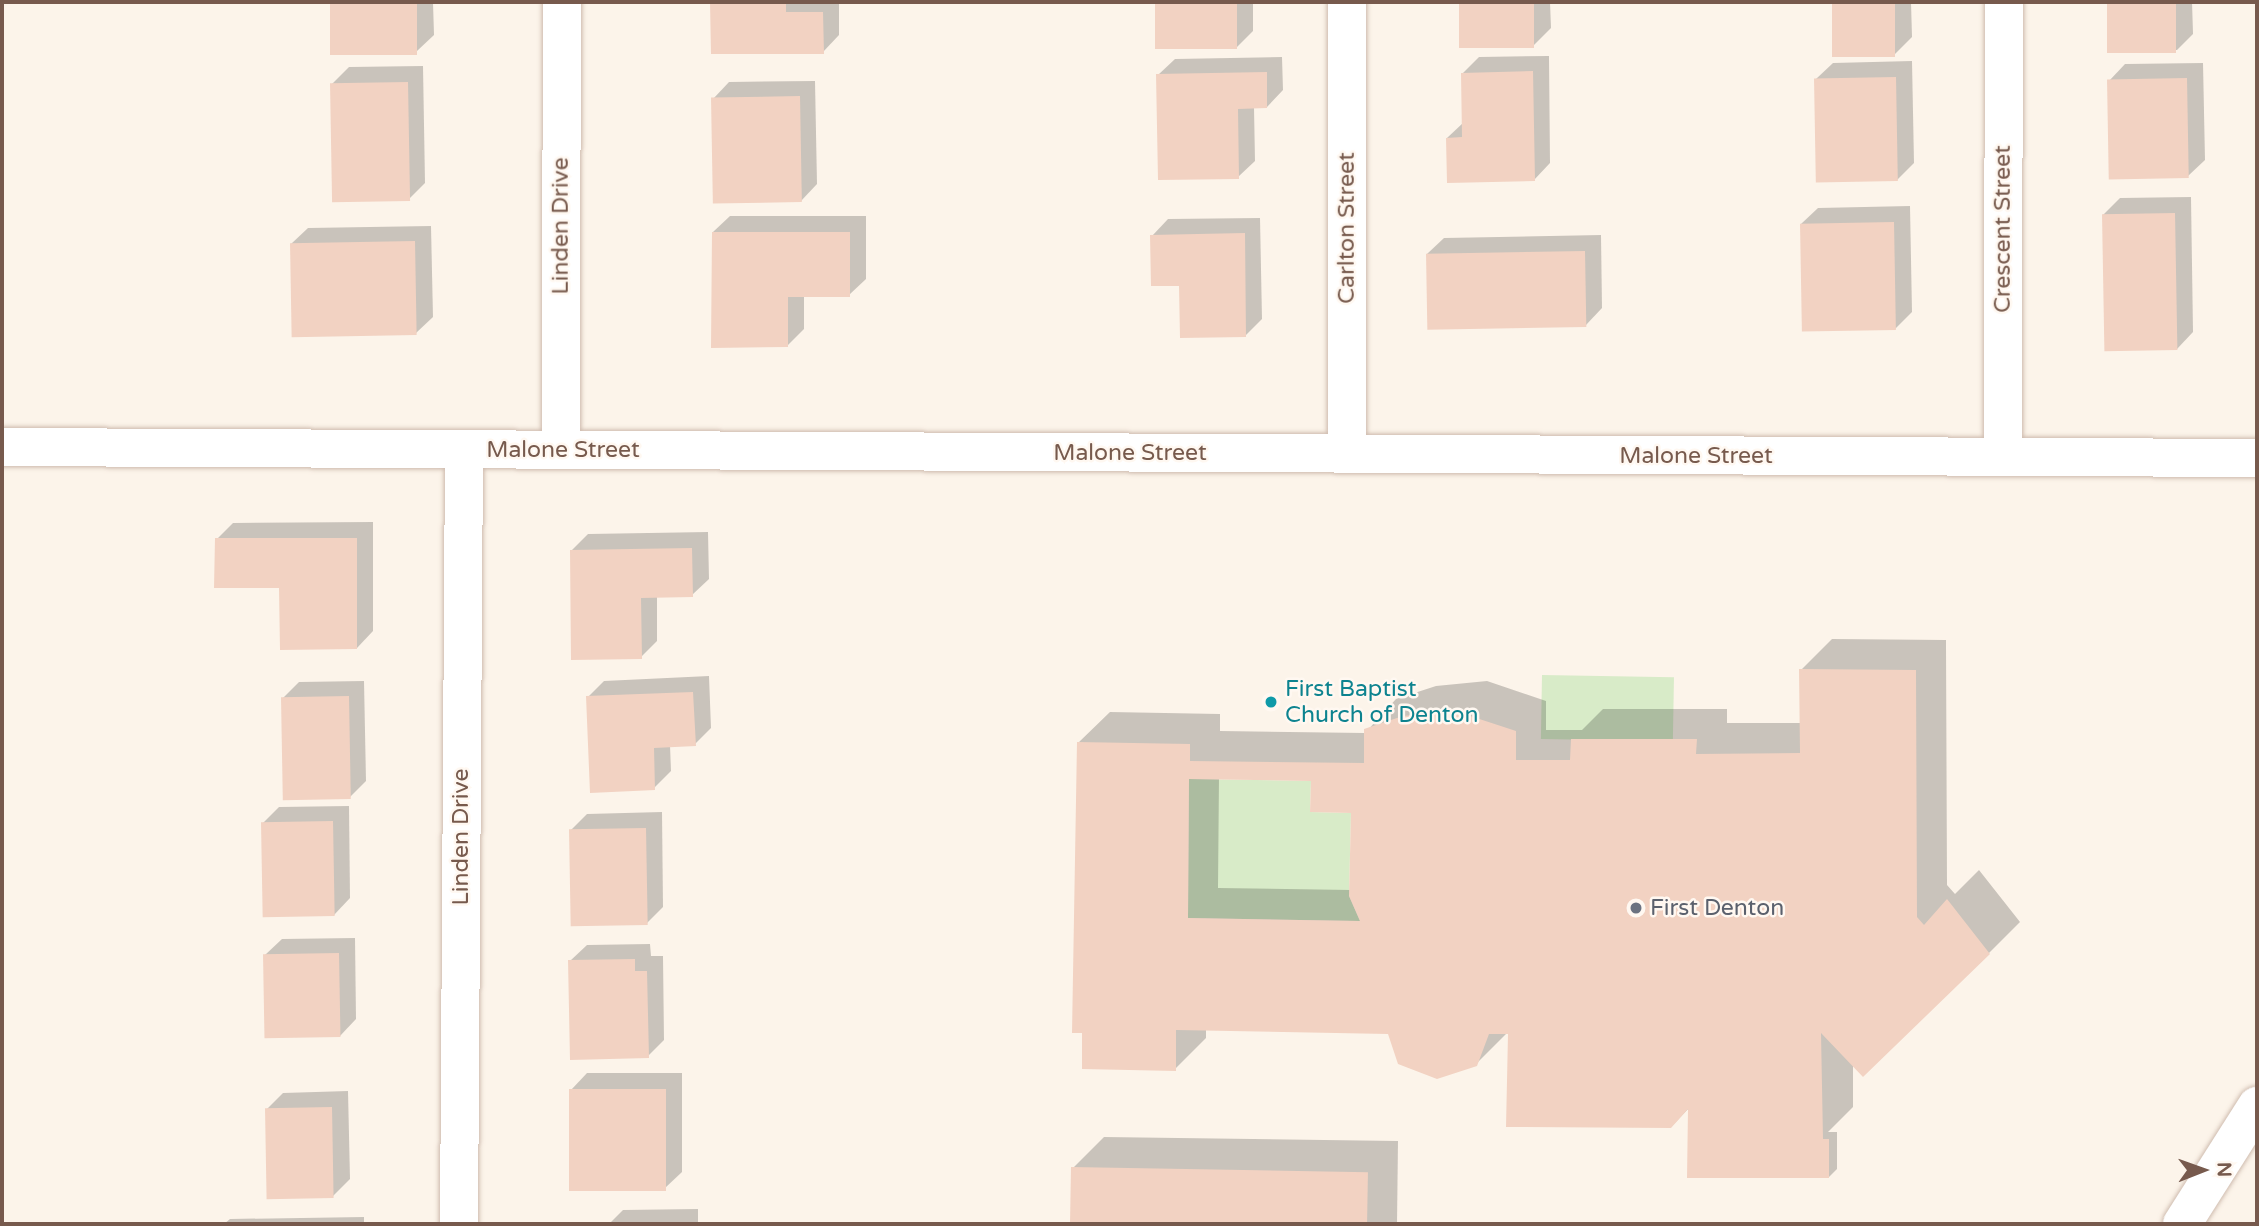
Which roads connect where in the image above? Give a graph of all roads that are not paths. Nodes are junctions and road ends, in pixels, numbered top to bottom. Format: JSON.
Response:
{"nodes":[{"id":1,"x":562,"y":2,"type":"edge"},
{"id":2,"x":1347,"y":2,"type":"edge"},
{"id":3,"x":2004,"y":2,"type":"edge"},
{"id":4,"x":2,"y":447,"type":"edge"},
{"id":5,"x":464,"y":449,"type":"junction"},
{"id":6,"x":561,"y":450,"type":"junction"},
{"id":7,"x":1347,"y":454,"type":"junction"},
{"id":8,"x":2003,"y":457,"type":"junction"},
{"id":9,"x":2257,"y":458,"type":"edge"},
{"id":10,"x":2257,"y":1106,"type":"edge"},
{"id":11,"x":459,"y":1224,"type":"edge"},
{"id":12,"x":2182,"y":1224,"type":"edge"}],
"edges":[{"from":1,"to":6,"type":"street","name":"Linden Drive"},
{"from":2,"to":7,"type":"street","name":"Carlton Street"},
{"from":3,"to":8,"type":"street","name":"Crescent Street"},
{"from":4,"to":5,"type":"street","name":"Malone Street"},
{"from":5,"to":6,"type":"street","name":"Malone Street"},
{"from":5,"to":11,"type":"street","name":"Linden Drive"},
{"from":6,"to":7,"type":"street","name":"Malone Street"},
{"from":7,"to":8,"type":"street","name":"Malone Street"},
{"from":8,"to":9,"type":"street","name":"Malone Street"},
{"from":10,"to":12,"type":"street"}]}
